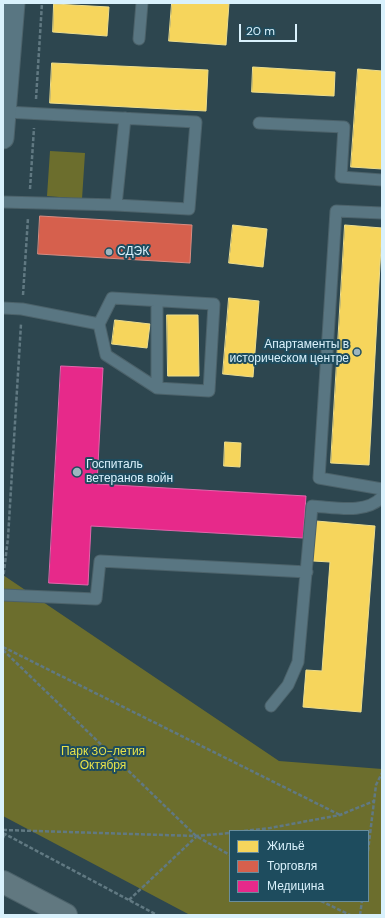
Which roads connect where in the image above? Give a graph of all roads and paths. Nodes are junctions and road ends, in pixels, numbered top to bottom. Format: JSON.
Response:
{"nodes":[{"id":1,"x":14,"y":3,"type":"edge"},
{"id":2,"x":142,"y":3,"type":"edge"},
{"id":3,"x":139,"y":39,"type":"dead end"},
{"id":4,"x":6,"y":79,"type":"edge"},
{"id":5,"x":6,"y":112,"type":"junction"},
{"id":6,"x":125,"y":118,"type":"junction"},
{"id":7,"x":259,"y":123,"type":"dead end"},
{"id":8,"x":3,"y":137,"type":"edge"},
{"id":9,"x":382,"y":180,"type":"edge"},
{"id":10,"x":3,"y":202,"type":"edge"},
{"id":11,"x":116,"y":205,"type":"junction"},
{"id":12,"x":382,"y":213,"type":"edge"},
{"id":13,"x":157,"y":301,"type":"junction"},
{"id":14,"x":3,"y":308,"type":"edge"},
{"id":15,"x":99,"y":324,"type":"junction"},
{"id":16,"x":157,"y":388,"type":"junction"},
{"id":17,"x":382,"y":489,"type":"edge"},
{"id":18,"x":382,"y":497,"type":"edge"},
{"id":19,"x":3,"y":538,"type":"edge"},
{"id":20,"x":8,"y":538,"type":"dead end"},
{"id":21,"x":307,"y":572,"type":"junction"},
{"id":22,"x":3,"y":595,"type":"edge"},
{"id":23,"x":3,"y":649,"type":"edge"},
{"id":24,"x":271,"y":706,"type":"dead end"},
{"id":25,"x":382,"y":773,"type":"edge"},
{"id":26,"x":382,"y":783,"type":"edge"},
{"id":27,"x":376,"y":785,"type":"junction"},
{"id":28,"x":374,"y":801,"type":"junction"},
{"id":29,"x":340,"y":815,"type":"junction"},
{"id":30,"x":3,"y":830,"type":"edge"},
{"id":31,"x":253,"y":830,"type":"edge"},
{"id":32,"x":4,"y":833,"type":"edge"},
{"id":33,"x":229,"y":833,"type":"edge"},
{"id":34,"x":196,"y":836,"type":"junction"},
{"id":35,"x":3,"y":838,"type":"edge"},
{"id":36,"x":369,"y":843,"type":"edge"},
{"id":37,"x":229,"y":854,"type":"edge"},
{"id":38,"x":3,"y":882,"type":"edge"},
{"id":39,"x":129,"y":900,"type":"junction"},
{"id":40,"x":323,"y":902,"type":"edge"},
{"id":41,"x":362,"y":902,"type":"edge"},
{"id":42,"x":66,"y":915,"type":"edge"},
{"id":43,"x":157,"y":915,"type":"edge"},
{"id":44,"x":350,"y":915,"type":"edge"},
{"id":45,"x":360,"y":915,"type":"edge"}],
"edges":[{"from":1,"to":4,"type":"street"},
{"from":2,"to":3,"type":"lane"},
{"from":4,"to":5,"type":"street"},
{"from":5,"to":6,"type":"lane"},
{"from":5,"to":8,"type":"street"},
{"from":6,"to":11,"type":"lane"},
{"from":6,"to":11,"type":"lane"},
{"from":7,"to":9,"type":"lane"},
{"from":10,"to":11,"type":"lane"},
{"from":12,"to":17,"type":"lane"},
{"from":13,"to":15,"type":"lane"},
{"from":13,"to":16,"type":"lane"},
{"from":13,"to":16,"type":"lane"},
{"from":14,"to":15,"type":"lane"},
{"from":15,"to":16,"type":"lane"},
{"from":18,"to":21,"type":"lane"},
{"from":19,"to":20,"type":"path"},
{"from":21,"to":22,"type":"lane"},
{"from":21,"to":24,"type":"lane"},
{"from":23,"to":29,"type":"path"},
{"from":23,"to":34,"type":"path"},
{"from":25,"to":27,"type":"path"},
{"from":26,"to":27,"type":"path"},
{"from":27,"to":28,"type":"path"},
{"from":28,"to":29,"type":"path"},
{"from":28,"to":36,"type":"path"},
{"from":29,"to":31,"type":"path"},
{"from":30,"to":34,"type":"path"},
{"from":32,"to":35,"type":"path"},
{"from":32,"to":39,"type":"path"},
{"from":33,"to":34,"type":"path"},
{"from":34,"to":37,"type":"path"},
{"from":34,"to":39,"type":"path"},
{"from":38,"to":42,"type":"main road"},
{"from":39,"to":43,"type":"path"},
{"from":40,"to":44,"type":"path"},
{"from":41,"to":45,"type":"path"}]}
